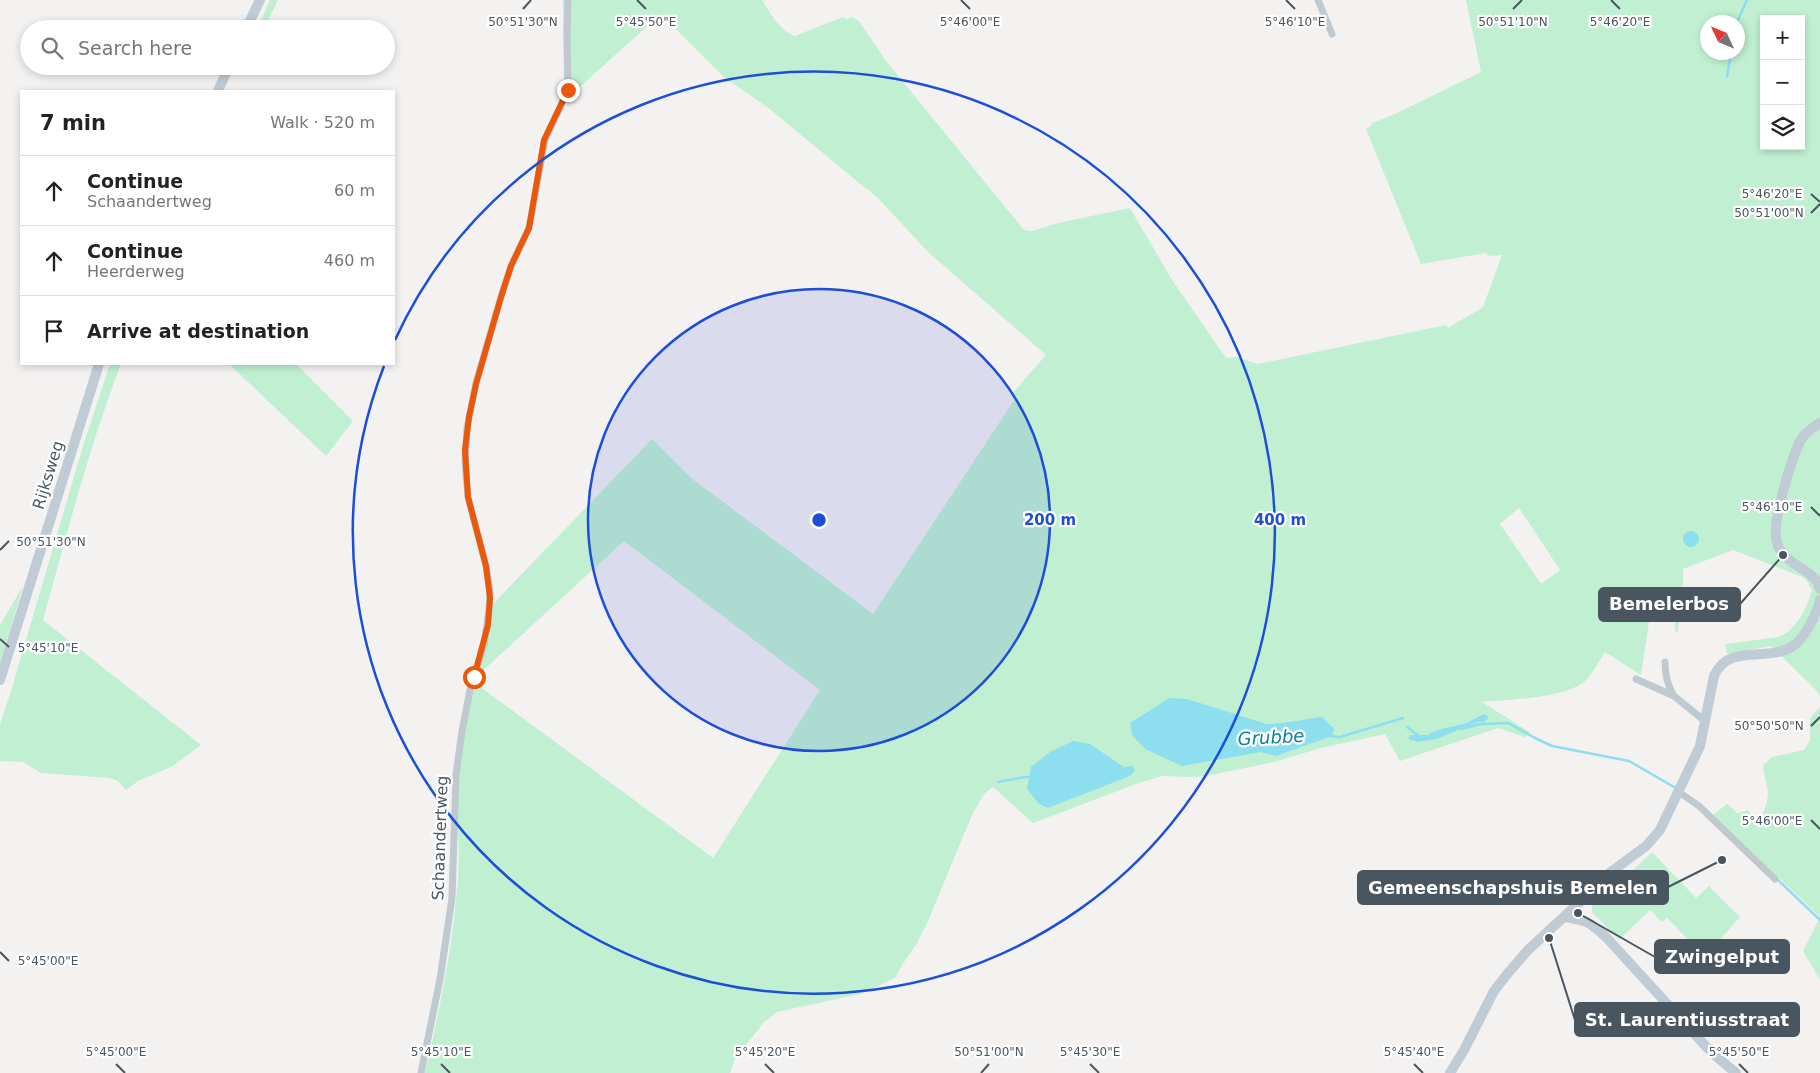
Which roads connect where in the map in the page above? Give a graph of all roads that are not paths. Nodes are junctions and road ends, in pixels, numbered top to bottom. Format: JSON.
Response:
{"nodes":[{"id":1,"x":260,"y":0,"type":"edge"},
{"id":2,"x":568,"y":0,"type":"edge"},
{"id":3,"x":1318,"y":0,"type":"edge"},
{"id":4,"x":250,"y":20,"type":"edge"},
{"id":5,"x":1332,"y":34,"type":"dead end"},
{"id":6,"x":225,"y":75,"type":"edge"},
{"id":7,"x":218,"y":90,"type":"edge"},
{"id":8,"x":99,"y":365,"type":"edge"},
{"id":9,"x":1820,"y":423,"type":"edge"},
{"id":10,"x":1820,"y":589,"type":"edge"},
{"id":11,"x":1820,"y":600,"type":"edge"},
{"id":12,"x":1665,"y":662,"type":"dead end"},
{"id":13,"x":1636,"y":679,"type":"dead end"},
{"id":14,"x":0,"y":680,"type":"edge"},
{"id":15,"x":1674,"y":696,"type":"junction"},
{"id":16,"x":1706,"y":722,"type":"junction"},
{"id":17,"x":1679,"y":792,"type":"junction"},
{"id":18,"x":1774,"y":879,"type":"dead end"},
{"id":19,"x":1580,"y":902,"type":"junction"},
{"id":20,"x":1565,"y":917,"type":"junction"},
{"id":21,"x":1590,"y":923,"type":"junction"},
{"id":22,"x":421,"y":1073,"type":"edge"},
{"id":23,"x":1450,"y":1073,"type":"edge"},
{"id":24,"x":1736,"y":1073,"type":"edge"}],
"edges":[{"from":1,"to":4,"type":"street"},
{"from":2,"to":22,"type":"street","name":"Schaandertweg"},
{"from":3,"to":5,"type":"street"},
{"from":6,"to":7,"type":"street"},
{"from":8,"to":14,"type":"street","name":"Rijksweg"},
{"from":9,"to":10,"type":"street"},
{"from":11,"to":16,"type":"street"},
{"from":12,"to":15,"type":"street"},
{"from":13,"to":15,"type":"street"},
{"from":15,"to":16,"type":"street"},
{"from":16,"to":17,"type":"street"},
{"from":17,"to":18,"type":"street"},
{"from":17,"to":19,"type":"street"},
{"from":19,"to":20,"type":"street"},
{"from":19,"to":21,"type":"street"},
{"from":20,"to":21,"type":"street"},
{"from":20,"to":23,"type":"street"},
{"from":21,"to":24,"type":"street"}]}
